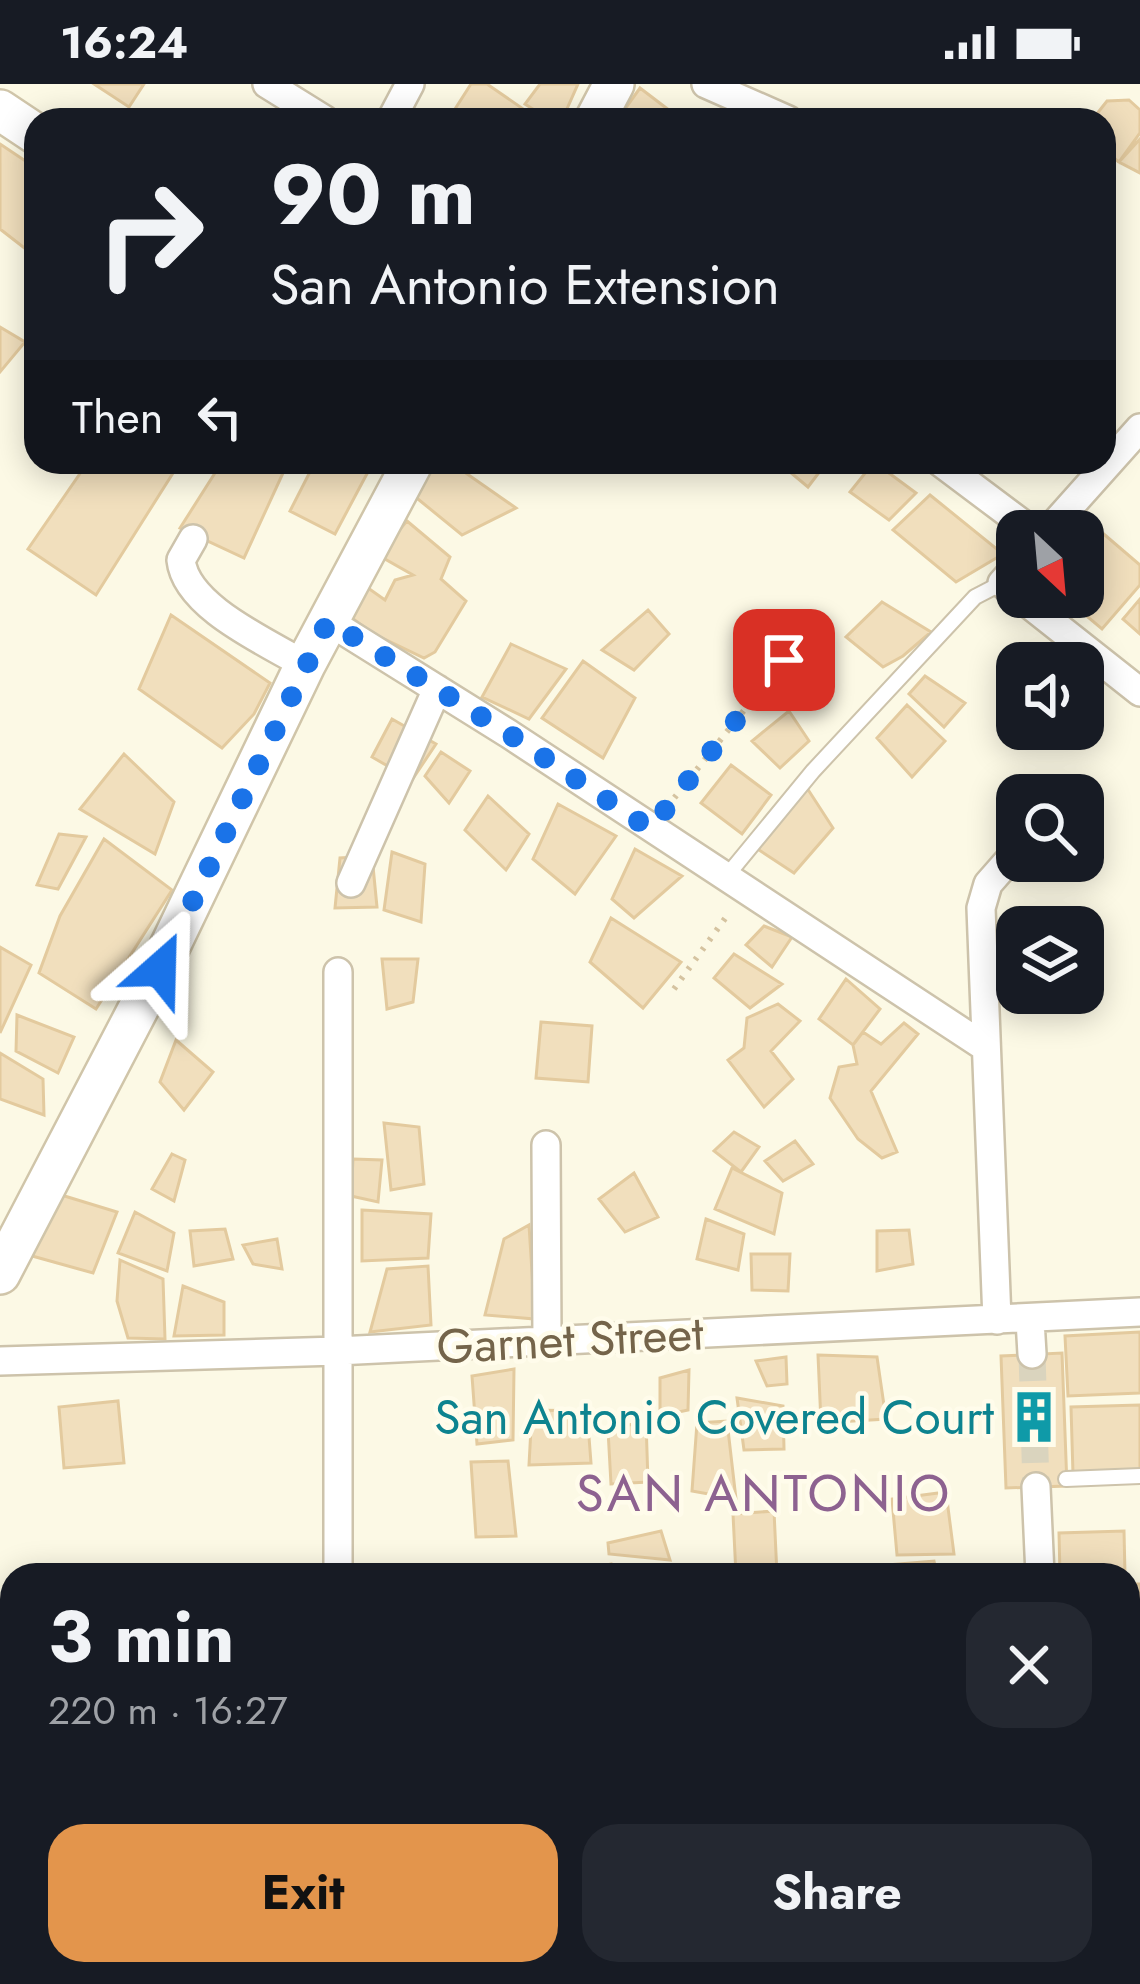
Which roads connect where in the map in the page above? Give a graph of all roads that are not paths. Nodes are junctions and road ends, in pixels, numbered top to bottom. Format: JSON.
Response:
{"nodes":[{"id":1,"x":266,"y":84,"type":"edge"},
{"id":2,"x":706,"y":84,"type":"edge"},
{"id":3,"x":305,"y":108,"type":"edge"},
{"id":4,"x":761,"y":108,"type":"edge"},
{"id":5,"x":1140,"y":428,"type":"edge"},
{"id":6,"x":1116,"y":455,"type":"edge"},
{"id":7,"x":407,"y":474,"type":"edge"},
{"id":8,"x":956,"y":474,"type":"edge"},
{"id":9,"x":1099,"y":474,"type":"edge"},
{"id":10,"x":1004,"y":510,"type":"edge"},
{"id":11,"x":1067,"y":510,"type":"edge"},
{"id":12,"x":193,"y":539,"type":"dead end"},
{"id":13,"x":996,"y":591,"type":"edge"},
{"id":14,"x":1053,"y":618,"type":"edge"},
{"id":15,"x":328,"y":621,"type":"junction"},
{"id":16,"x":305,"y":664,"type":"junction"},
{"id":17,"x":436,"y":689,"type":"junction"},
{"id":18,"x":1140,"y":692,"type":"edge"},
{"id":19,"x":996,"y":875,"type":"edge"},
{"id":20,"x":351,"y":883,"type":"dead end"},
{"id":21,"x":735,"y":884,"type":"junction"},
{"id":22,"x":338,"y":972,"type":"dead end"},
{"id":23,"x":985,"y":1047,"type":"junction"},
{"id":24,"x":546,"y":1145,"type":"dead end"},
{"id":25,"x":0,"y":1274,"type":"edge"},
{"id":26,"x":1140,"y":1312,"type":"edge"},
{"id":27,"x":997,"y":1320,"type":"junction"},
{"id":28,"x":1030,"y":1320,"type":"junction"},
{"id":29,"x":547,"y":1342,"type":"junction"},
{"id":30,"x":337,"y":1352,"type":"junction"},
{"id":31,"x":1032,"y":1354,"type":"tunnel mouth"},
{"id":32,"x":0,"y":1361,"type":"edge"},
{"id":33,"x":1140,"y":1476,"type":"edge"},
{"id":34,"x":1066,"y":1479,"type":"dead end"},
{"id":35,"x":1036,"y":1487,"type":"tunnel mouth"},
{"id":36,"x":338,"y":1563,"type":"edge"},
{"id":37,"x":1039,"y":1563,"type":"edge"}],
"edges":[{"from":1,"to":3,"type":"street"},
{"from":2,"to":4,"type":"street"},
{"from":5,"to":6,"type":"street"},
{"from":7,"to":15,"type":"street"},
{"from":8,"to":10,"type":"street"},
{"from":9,"to":11,"type":"street"},
{"from":12,"to":16,"type":"street"},
{"from":13,"to":21,"type":"lane"},
{"from":14,"to":18,"type":"street"},
{"from":15,"to":16,"type":"street"},
{"from":15,"to":17,"type":"street"},
{"from":16,"to":25,"type":"street"},
{"from":17,"to":20,"type":"street"},
{"from":17,"to":21,"type":"street"},
{"from":19,"to":23,"type":"street"},
{"from":21,"to":23,"type":"street"},
{"from":22,"to":30,"type":"street"},
{"from":23,"to":27,"type":"street"},
{"from":24,"to":29,"type":"street"},
{"from":26,"to":28,"type":"street","name":"Garnet Street"},
{"from":27,"to":28,"type":"street","name":"Garnet Street"},
{"from":27,"to":29,"type":"street","name":"Garnet Street"},
{"from":28,"to":31,"type":"street"},
{"from":29,"to":30,"type":"street","name":"Garnet Street"},
{"from":30,"to":32,"type":"street","name":"Garnet Street"},
{"from":30,"to":36,"type":"street"},
{"from":33,"to":34,"type":"lane"},
{"from":35,"to":37,"type":"street"}]}
